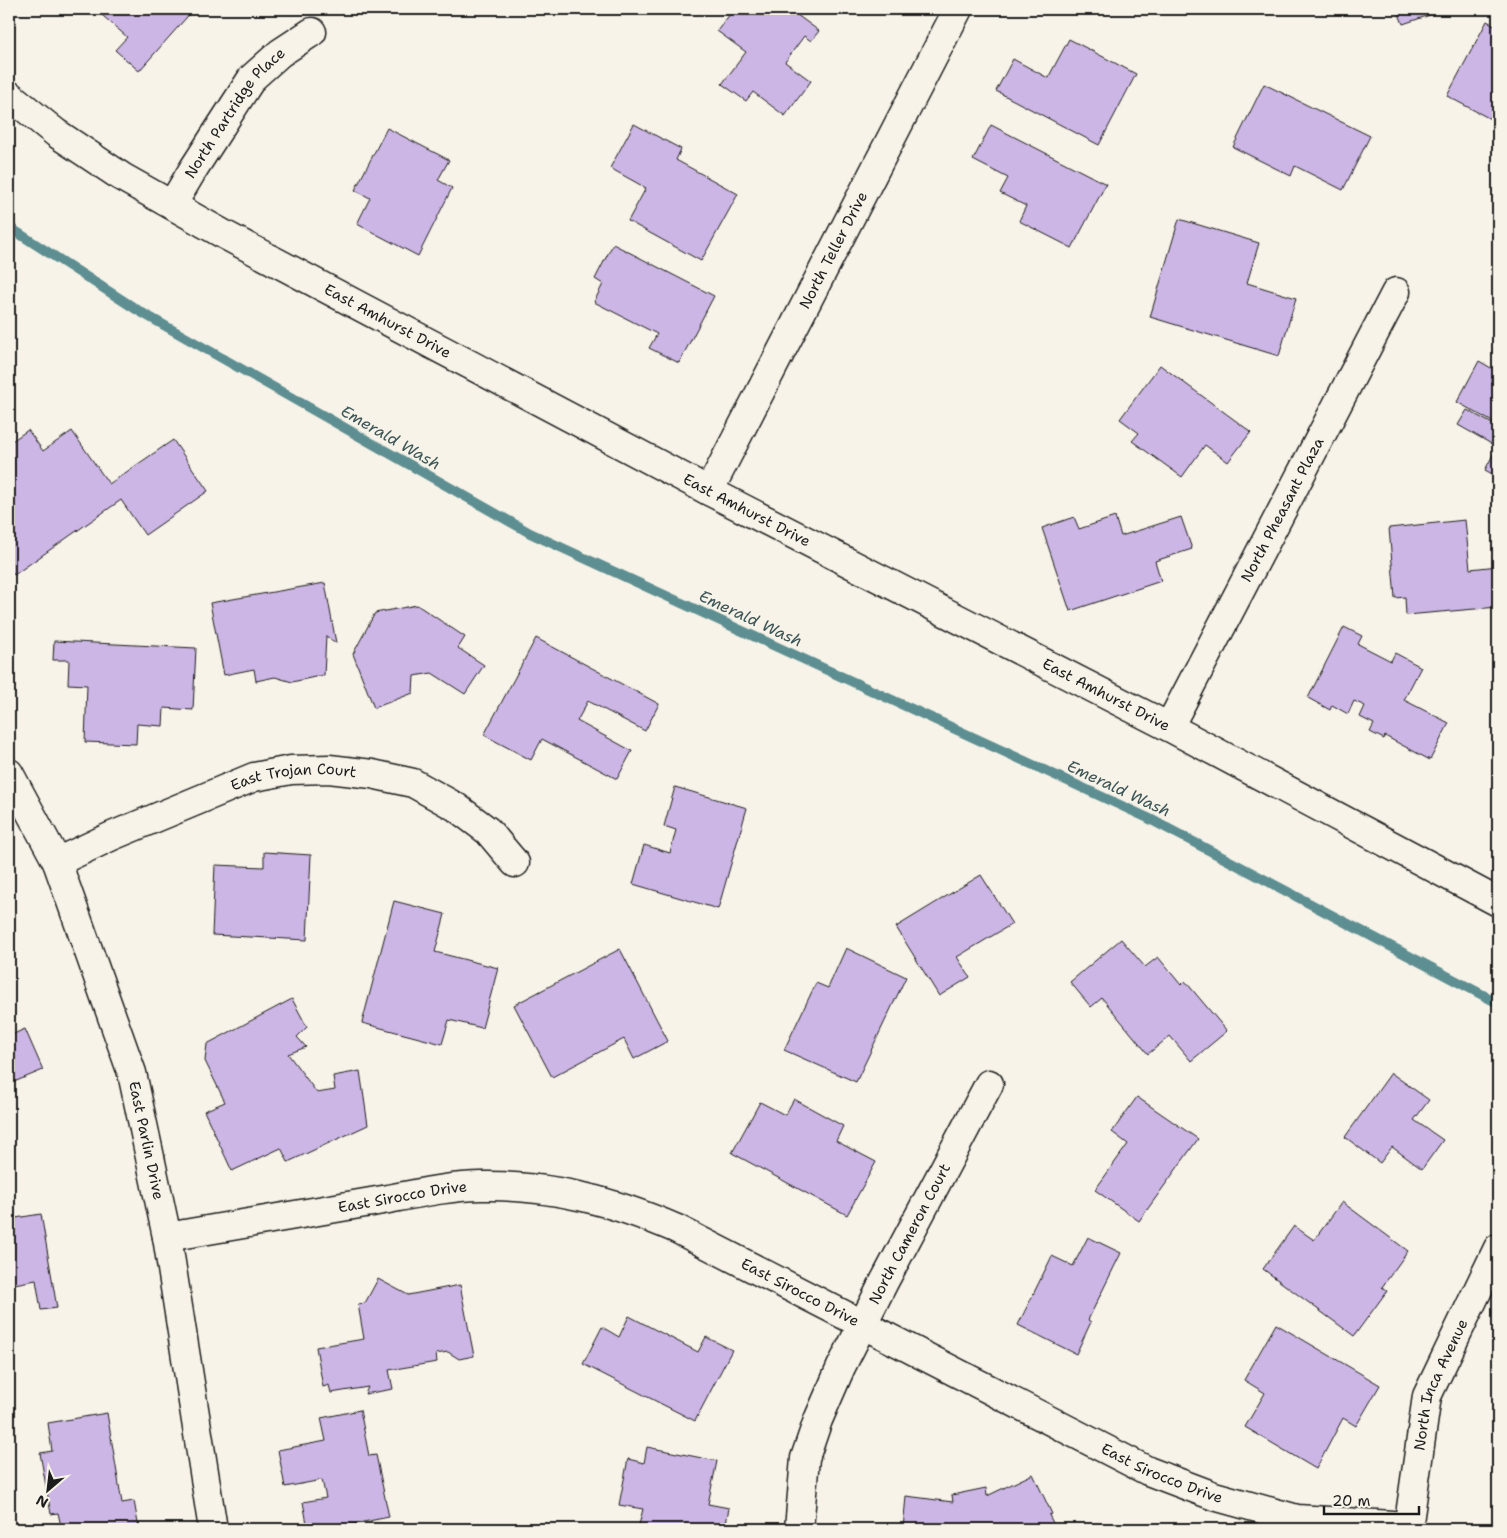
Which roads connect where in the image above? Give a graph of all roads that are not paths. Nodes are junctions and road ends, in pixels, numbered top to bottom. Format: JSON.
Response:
{"nodes":[{"id":1,"x":958,"y":9,"type":"edge"},
{"id":2,"x":312,"y":32,"type":"dead end"},
{"id":3,"x":9,"y":95,"type":"edge"},
{"id":4,"x":172,"y":205,"type":"junction"},
{"id":5,"x":1396,"y":292,"type":"dead end"},
{"id":6,"x":709,"y":491,"type":"junction"},
{"id":7,"x":1169,"y":727,"type":"junction"},
{"id":8,"x":9,"y":772,"type":"edge"},
{"id":9,"x":57,"y":862,"type":"junction"},
{"id":10,"x":515,"y":863,"type":"dead end"},
{"id":11,"x":1498,"y":902,"type":"edge"},
{"id":12,"x":989,"y":1084,"type":"dead end"},
{"id":13,"x":167,"y":1237,"type":"junction"},
{"id":14,"x":1498,"y":1248,"type":"edge"},
{"id":15,"x":862,"y":1325,"type":"junction"},
{"id":16,"x":1408,"y":1528,"type":"edge"},
{"id":17,"x":213,"y":1529,"type":"edge"},
{"id":18,"x":800,"y":1529,"type":"edge"}],
"edges":[{"from":1,"to":6,"type":"street","name":"North Teller Drive"},
{"from":2,"to":4,"type":"street","name":"North Partridge Place"},
{"from":3,"to":4,"type":"street","name":"East Amhurst Drive"},
{"from":4,"to":6,"type":"street","name":"East Amhurst Drive"},
{"from":5,"to":7,"type":"street","name":"North Pheasant Plaza"},
{"from":6,"to":7,"type":"street","name":"East Amhurst Drive"},
{"from":7,"to":11,"type":"street","name":"East Amhurst Drive"},
{"from":8,"to":9,"type":"street","name":"East Parlin Drive"},
{"from":9,"to":10,"type":"street","name":"East Trojan Court"},
{"from":9,"to":13,"type":"street","name":"East Parlin Drive"},
{"from":12,"to":15,"type":"street","name":"North Cameron Court"},
{"from":13,"to":15,"type":"street","name":"East Sirocco Drive"},
{"from":13,"to":17,"type":"street","name":"East Parlin Drive"},
{"from":14,"to":16,"type":"street","name":"North Inca Avenue"},
{"from":15,"to":16,"type":"street","name":"East Sirocco Drive"},
{"from":15,"to":18,"type":"street","name":"North Cameron Court"}]}
